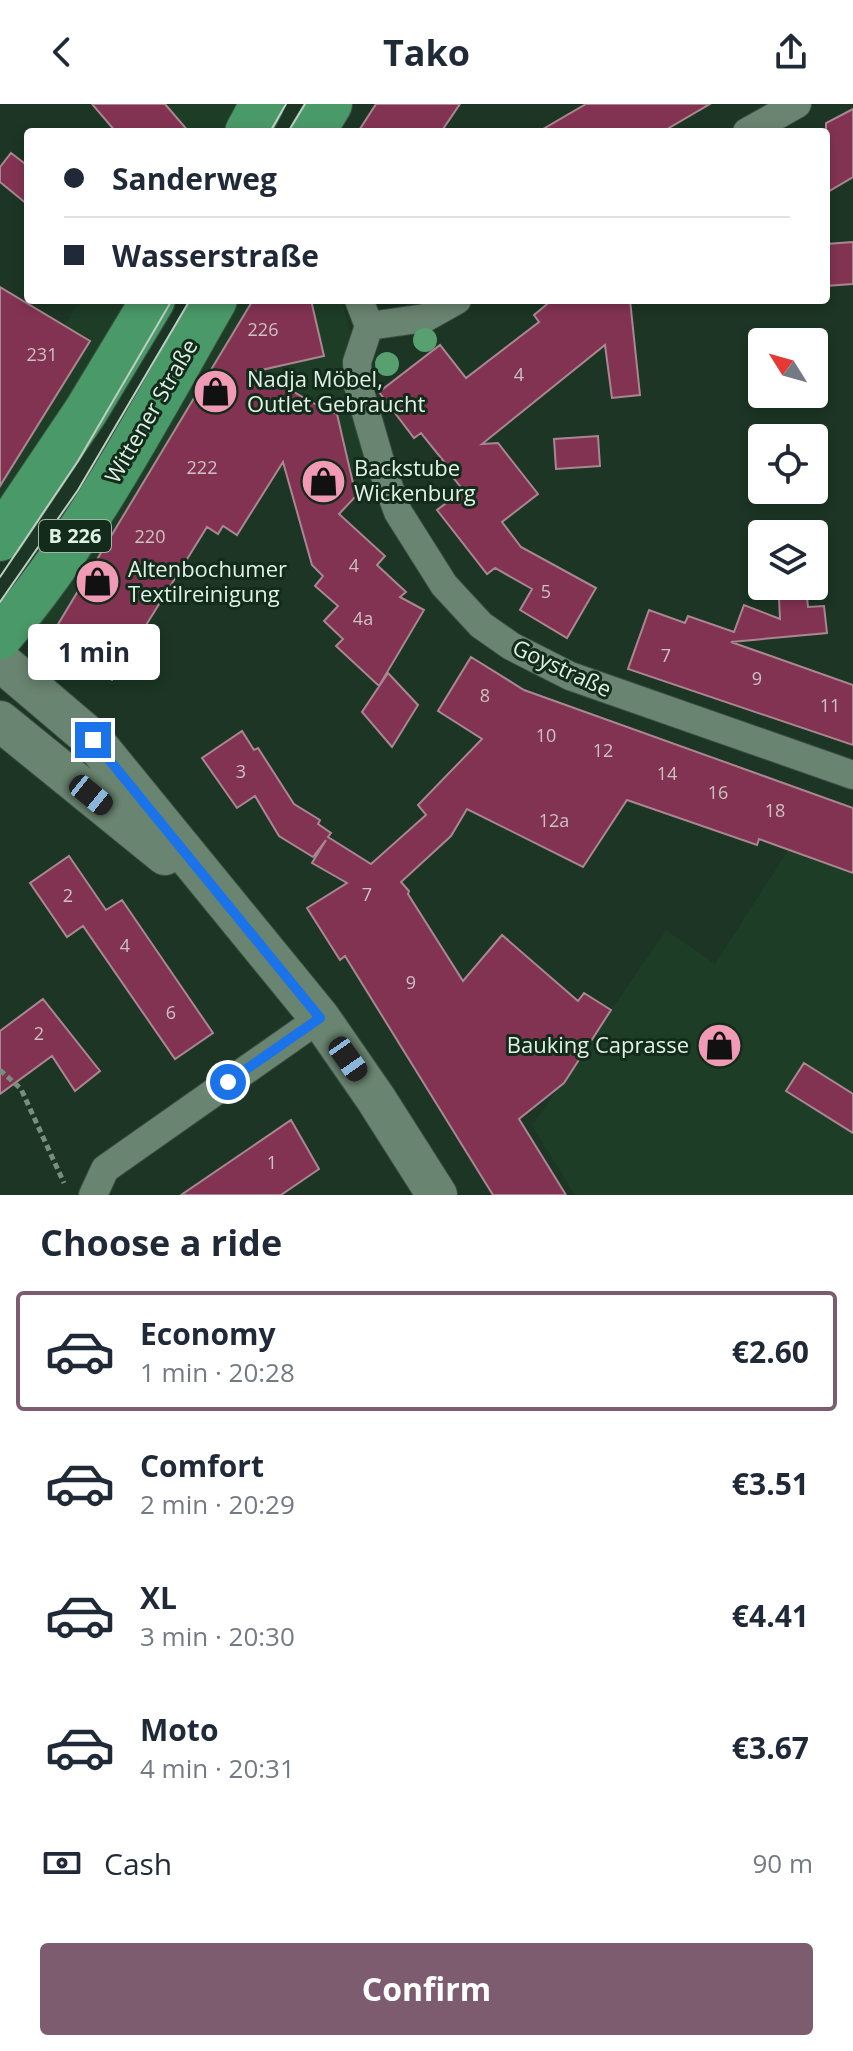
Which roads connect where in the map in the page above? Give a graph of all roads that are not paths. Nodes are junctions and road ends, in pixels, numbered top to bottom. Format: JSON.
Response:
{"nodes":[{"id":1,"x":330,"y":104,"type":"edge"},
{"id":2,"x":797,"y":104,"type":"edge"},
{"id":3,"x":315,"y":128,"type":"edge"},
{"id":4,"x":754,"y":128,"type":"edge"},
{"id":5,"x":151,"y":304,"type":"edge"},
{"id":6,"x":213,"y":304,"type":"edge"},
{"id":7,"x":361,"y":304,"type":"edge"},
{"id":8,"x":450,"y":304,"type":"edge"},
{"id":9,"x":369,"y":326,"type":"junction"},
{"id":10,"x":0,"y":539,"type":"edge"},
{"id":11,"x":0,"y":637,"type":"edge"},
{"id":12,"x":0,"y":661,"type":"edge"},
{"id":13,"x":0,"y":721,"type":"edge"},
{"id":14,"x":853,"y":775,"type":"edge"},
{"id":15,"x":230,"y":908,"type":"junction"},
{"id":16,"x":320,"y":1018,"type":"junction"},
{"id":17,"x":93,"y":1195,"type":"edge"},
{"id":18,"x":437,"y":1195,"type":"edge"}],
"edges":[{"from":1,"to":3,"type":"main road"},
{"from":2,"to":4,"type":"street"},
{"from":5,"to":10,"type":"main road","number":"B 226"},
{"from":6,"to":11,"type":"main road","name":"Wittener Straße","number":"B 226"},
{"from":7,"to":9,"type":"street"},
{"from":8,"to":9,"type":"street"},
{"from":9,"to":14,"type":"street","name":"Goystraße"},
{"from":12,"to":15,"type":"street"},
{"from":13,"to":15,"type":"street"},
{"from":15,"to":16,"type":"street"},
{"from":16,"to":17,"type":"street"},
{"from":16,"to":18,"type":"street"}]}
